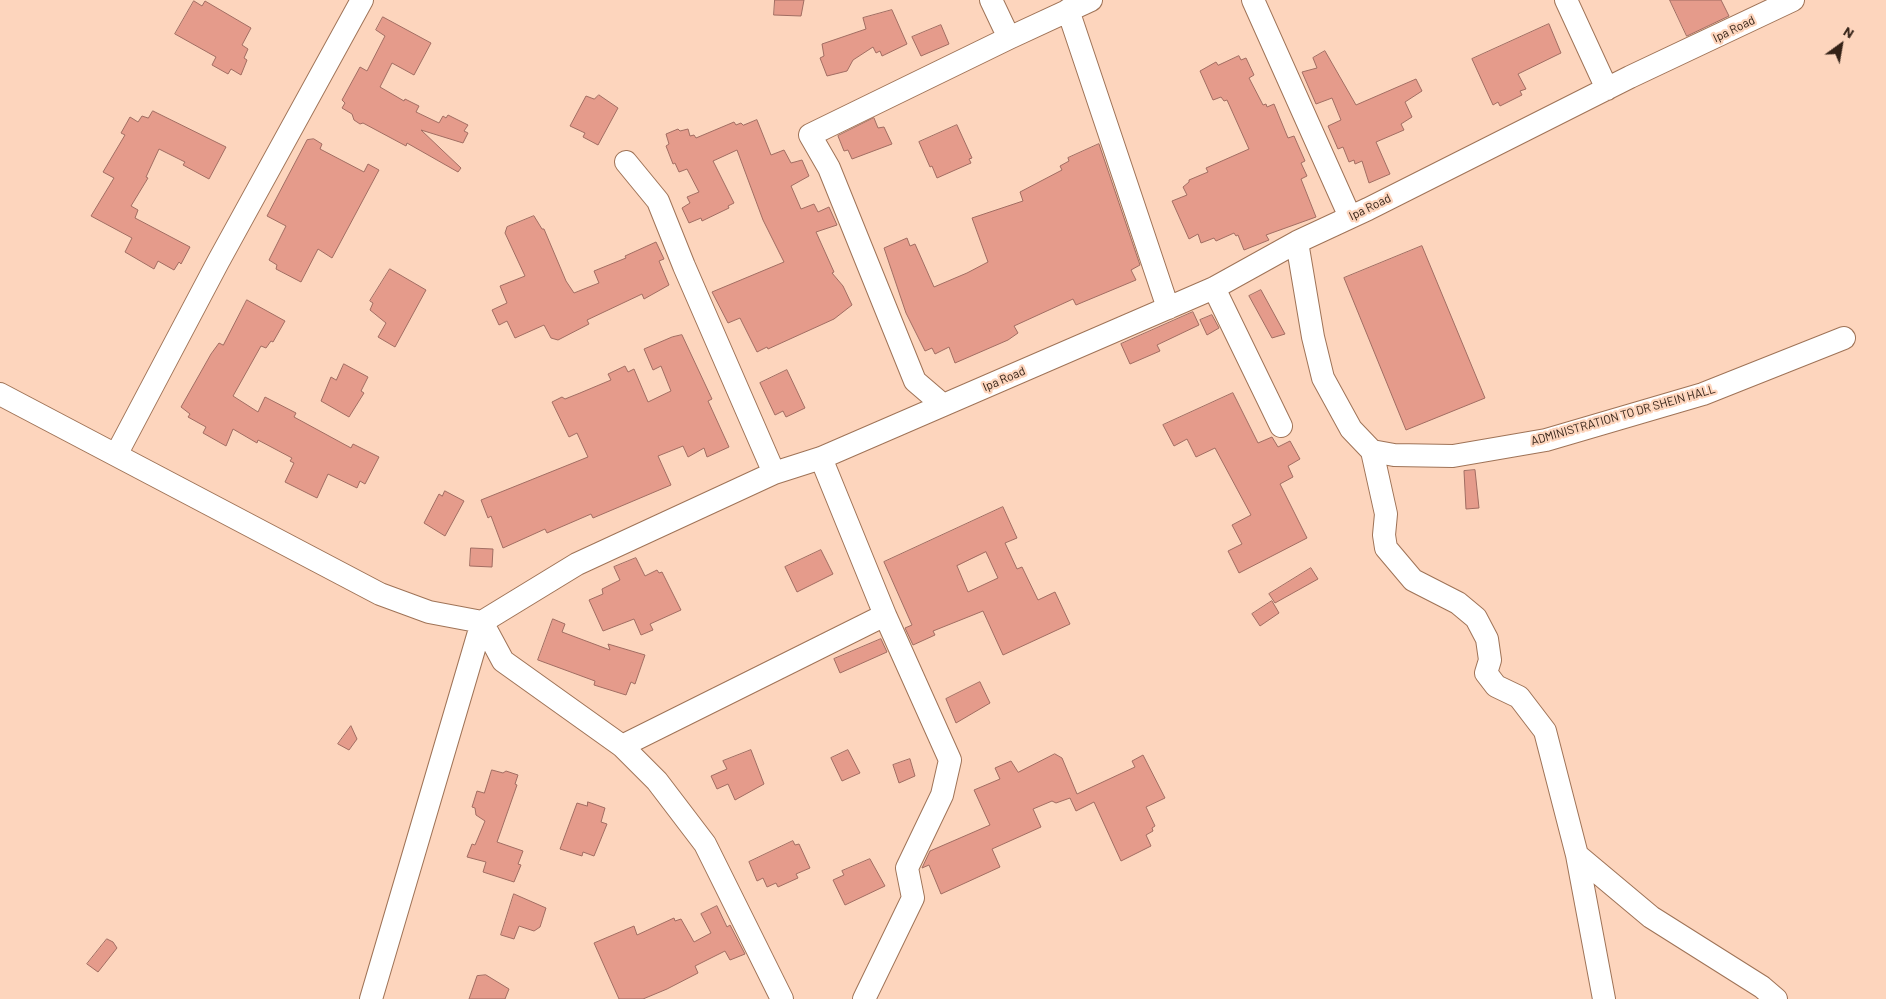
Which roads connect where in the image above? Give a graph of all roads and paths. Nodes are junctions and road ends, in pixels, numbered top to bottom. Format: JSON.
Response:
{"nodes":[{"id":1,"x":362,"y":0,"type":"edge"},
{"id":2,"x":991,"y":0,"type":"edge"},
{"id":3,"x":1091,"y":0,"type":"edge"},
{"id":4,"x":1253,"y":0,"type":"edge"},
{"id":5,"x":1566,"y":0,"type":"edge"},
{"id":6,"x":1780,"y":3,"type":"edge"},
{"id":7,"x":1068,"y":10,"type":"junction"},
{"id":8,"x":1009,"y":38,"type":"junction"},
{"id":9,"x":1607,"y":89,"type":"junction"},
{"id":10,"x":626,"y":162,"type":"dead end"},
{"id":11,"x":1350,"y":217,"type":"junction"},
{"id":12,"x":1297,"y":242,"type":"junction"},
{"id":13,"x":1214,"y":288,"type":"junction"},
{"id":14,"x":1168,"y":308,"type":"junction"},
{"id":15,"x":1844,"y":338,"type":"dead end"},
{"id":16,"x":0,"y":394,"type":"edge"},
{"id":17,"x":943,"y":405,"type":"junction"},
{"id":18,"x":1281,"y":426,"type":"dead end"},
{"id":19,"x":1372,"y":451,"type":"junction"},
{"id":20,"x":116,"y":456,"type":"junction"},
{"id":21,"x":821,"y":458,"type":"junction"},
{"id":22,"x":774,"y":473,"type":"junction"},
{"id":23,"x":885,"y":615,"type":"junction"},
{"id":24,"x":482,"y":622,"type":"junction"},
{"id":25,"x":622,"y":746,"type":"junction"},
{"id":26,"x":1577,"y":855,"type":"junction"},
{"id":27,"x":372,"y":999,"type":"edge"},
{"id":28,"x":782,"y":999,"type":"edge"},
{"id":29,"x":864,"y":999,"type":"edge"},
{"id":30,"x":1604,"y":999,"type":"edge"},
{"id":31,"x":1776,"y":999,"type":"edge"}],
"edges":[{"from":1,"to":20,"type":"street"},
{"from":2,"to":8,"type":"street"},
{"from":3,"to":7,"type":"street"},
{"from":4,"to":11,"type":"street"},
{"from":5,"to":9,"type":"street"},
{"from":6,"to":9,"type":"street","name":"Ipa Road"},
{"from":7,"to":8,"type":"street"},
{"from":7,"to":14,"type":"street"},
{"from":8,"to":17,"type":"street"},
{"from":9,"to":11,"type":"street","name":"Ipa Road"},
{"from":10,"to":22,"type":"street"},
{"from":11,"to":12,"type":"street","name":"Ipa Road"},
{"from":12,"to":13,"type":"street","name":"Ipa Road"},
{"from":12,"to":19,"type":"street"},
{"from":13,"to":14,"type":"street","name":"Ipa Road"},
{"from":13,"to":18,"type":"street"},
{"from":14,"to":17,"type":"street","name":"Ipa Road"},
{"from":15,"to":19,"type":"street","name":"ADMINISTRATION TO DR SHEIN HALL"},
{"from":16,"to":20,"type":"street"},
{"from":17,"to":21,"type":"street","name":"Ipa Road"},
{"from":19,"to":26,"type":"street"},
{"from":20,"to":24,"type":"street"},
{"from":21,"to":22,"type":"street","name":"Ipa Road"},
{"from":21,"to":23,"type":"street"},
{"from":22,"to":24,"type":"street","name":"Ipa Road"},
{"from":23,"to":25,"type":"street"},
{"from":23,"to":29,"type":"street"},
{"from":24,"to":25,"type":"street"},
{"from":24,"to":27,"type":"street"},
{"from":25,"to":28,"type":"street"},
{"from":26,"to":30,"type":"street"},
{"from":26,"to":31,"type":"street"}]}
